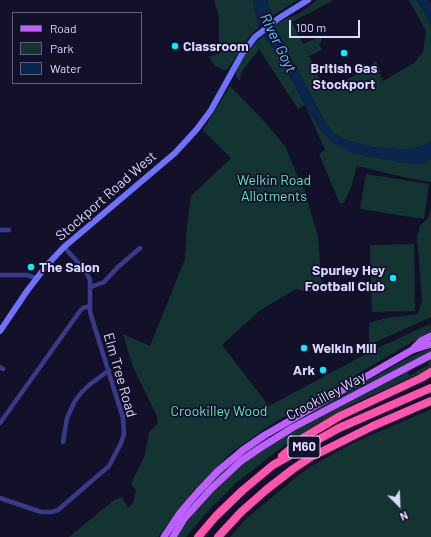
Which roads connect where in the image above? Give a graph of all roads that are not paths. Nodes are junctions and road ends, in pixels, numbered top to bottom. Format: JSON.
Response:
{"nodes":[{"id":1,"x":308,"y":0,"type":"edge"},
{"id":2,"x":0,"y":230,"type":"edge"},
{"id":3,"x":9,"y":230,"type":"dead end"},
{"id":4,"x":64,"y":247,"type":"junction"},
{"id":5,"x":140,"y":248,"type":"dead end"},
{"id":6,"x":0,"y":275,"type":"edge"},
{"id":7,"x":36,"y":278,"type":"junction"},
{"id":8,"x":91,"y":287,"type":"junction"},
{"id":9,"x":90,"y":306,"type":"junction"},
{"id":10,"x":0,"y":331,"type":"edge"},
{"id":11,"x":431,"y":336,"type":"edge"},
{"id":12,"x":431,"y":344,"type":"edge"},
{"id":13,"x":412,"y":350,"type":"junction"},
{"id":14,"x":431,"y":355,"type":"edge"},
{"id":15,"x":109,"y":370,"type":"junction"},
{"id":16,"x":431,"y":372,"type":"edge"},
{"id":17,"x":431,"y":388,"type":"edge"},
{"id":18,"x":431,"y":401,"type":"edge"},
{"id":19,"x":0,"y":423,"type":"edge"},
{"id":20,"x":63,"y":442,"type":"dead end"},
{"id":21,"x":273,"y":465,"type":"junction"},
{"id":22,"x":0,"y":498,"type":"edge"},
{"id":23,"x":164,"y":537,"type":"edge"},
{"id":24,"x":173,"y":537,"type":"edge"},
{"id":25,"x":198,"y":537,"type":"edge"},
{"id":26,"x":218,"y":537,"type":"edge"}],
"edges":[{"from":1,"to":4,"type":"main road","name":"Stockport Road West"},
{"from":2,"to":3,"type":"street"},
{"from":4,"to":7,"type":"main road","name":"Stockport Road West"},
{"from":4,"to":8,"type":"street","name":"Elm Tree Road"},
{"from":5,"to":8,"type":"street"},
{"from":6,"to":7,"type":"street"},
{"from":7,"to":10,"type":"main road","name":"Stockport Road West"},
{"from":8,"to":9,"type":"street","name":"Elm Tree Road"},
{"from":9,"to":15,"type":"street","name":"Elm Tree Road"},
{"from":9,"to":19,"type":"street"},
{"from":11,"to":13,"type":"main road","name":"Crookilley Way"},
{"from":12,"to":13,"type":"main road","name":"Crookilley Way"},
{"from":13,"to":23,"type":"main road","name":"Crookilley Way"},
{"from":14,"to":24,"type":"main road","name":"Crookilley Way"},
{"from":15,"to":20,"type":"street"},
{"from":15,"to":22,"type":"street","name":"Elm Tree Road"},
{"from":16,"to":21,"type":"highway","number":"M60"},
{"from":17,"to":21,"type":"highway","number":"M60"},
{"from":18,"to":26,"type":"highway","number":"M60"},
{"from":21,"to":25,"type":"highway","number":"M60"}]}
